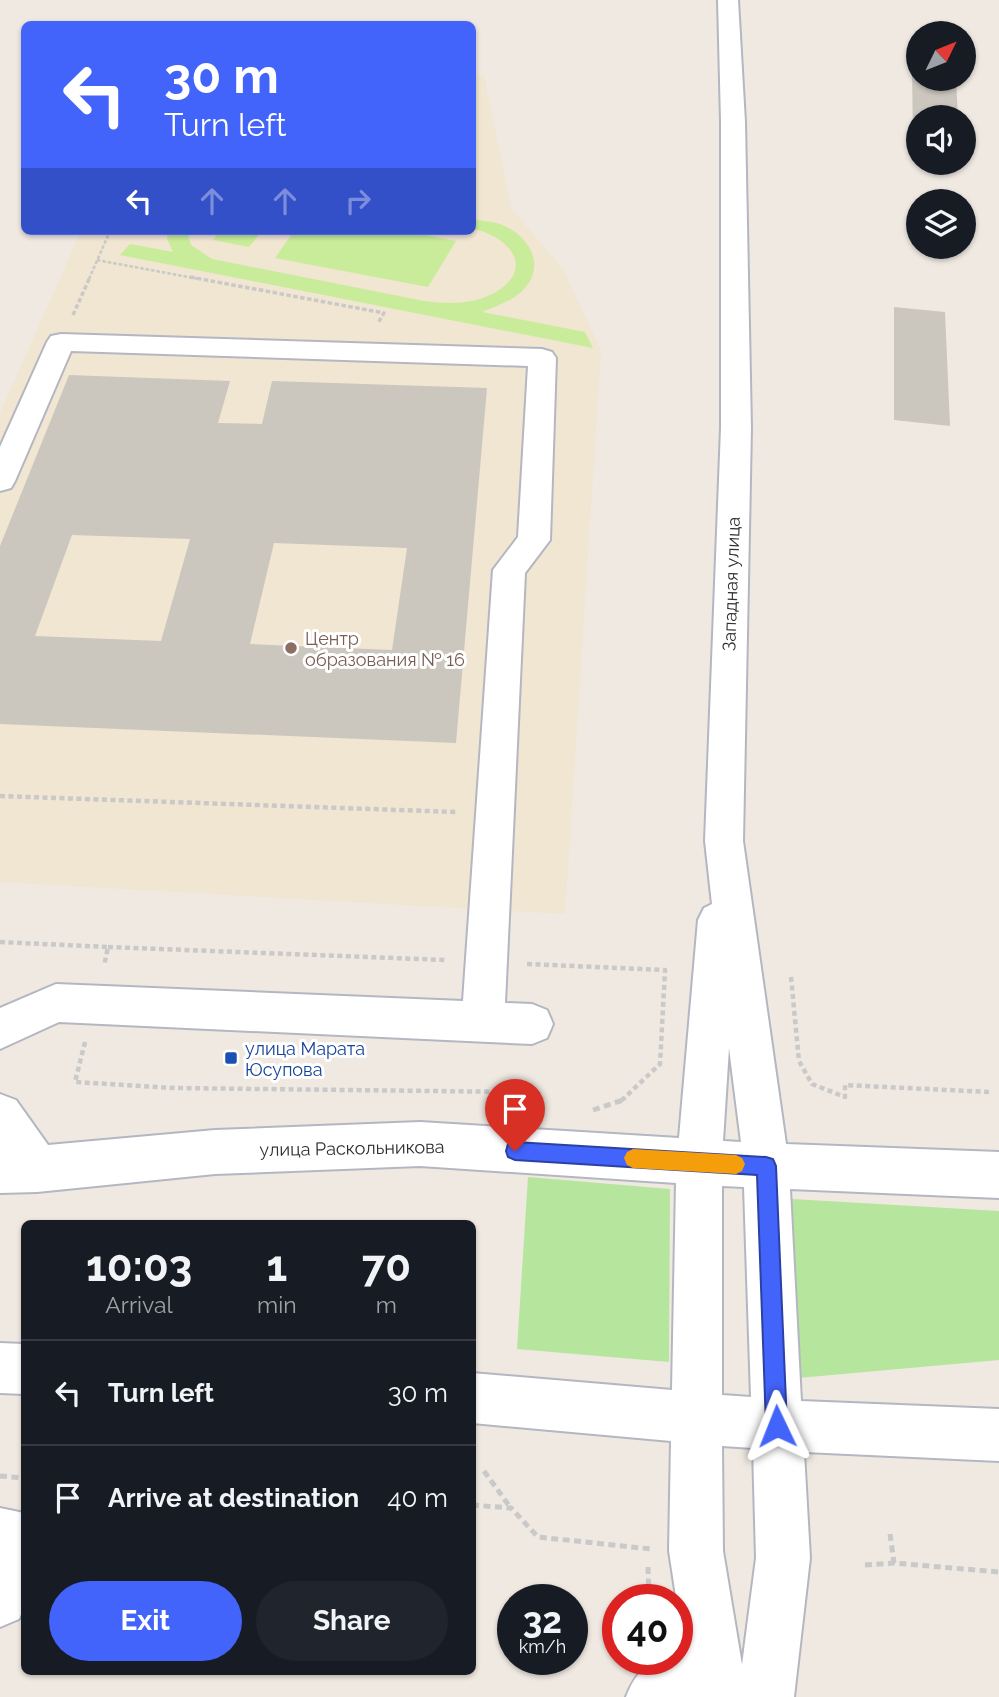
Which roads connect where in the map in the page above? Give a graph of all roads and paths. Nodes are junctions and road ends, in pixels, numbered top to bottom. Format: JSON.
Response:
{"nodes":[{"id":1,"x":728,"y":0,"type":"edge"},
{"id":2,"x":108,"y":235,"type":"edge"},
{"id":3,"x":97,"y":260,"type":"junction"},
{"id":4,"x":61,"y":342,"type":"junction"},
{"id":5,"x":361,"y":352,"type":"junction"},
{"id":6,"x":0,"y":481,"type":"edge"},
{"id":7,"x":0,"y":796,"type":"edge"},
{"id":8,"x":495,"y":813,"type":"junction"},
{"id":9,"x":724,"y":841,"type":"junction"},
{"id":10,"x":108,"y":947,"type":"dead end"},
{"id":11,"x":486,"y":962,"type":"junction"},
{"id":12,"x":791,"y":976,"type":"dead end"},
{"id":13,"x":483,"y":1022,"type":"junction"},
{"id":14,"x":532,"y":1024,"type":"dead end"},
{"id":15,"x":0,"y":1029,"type":"edge"},
{"id":16,"x":989,"y":1092,"type":"dead end"},
{"id":17,"x":587,"y":1112,"type":"dead end"},
{"id":18,"x":0,"y":1115,"type":"edge"},
{"id":19,"x":699,"y":1162,"type":"junction"},
{"id":20,"x":766,"y":1166,"type":"junction"},
{"id":21,"x":19,"y":1170,"type":"edge"},
{"id":22,"x":999,"y":1175,"type":"edge"},
{"id":23,"x":0,"y":1368,"type":"edge"},
{"id":24,"x":21,"y":1369,"type":"edge"},
{"id":25,"x":476,"y":1398,"type":"edge"},
{"id":26,"x":699,"y":1419,"type":"junction"},
{"id":27,"x":777,"y":1426,"type":"junction"},
{"id":28,"x":999,"y":1435,"type":"edge"},
{"id":29,"x":484,"y":1471,"type":"dead end"},
{"id":30,"x":0,"y":1476,"type":"edge"},
{"id":31,"x":21,"y":1478,"type":"edge"},
{"id":32,"x":476,"y":1505,"type":"edge"},
{"id":33,"x":511,"y":1508,"type":"junction"},
{"id":34,"x":890,"y":1534,"type":"dead end"},
{"id":35,"x":0,"y":1535,"type":"edge"},
{"id":36,"x":647,"y":1549,"type":"junction"},
{"id":37,"x":657,"y":1550,"type":"dead end"},
{"id":38,"x":894,"y":1563,"type":"junction"},
{"id":39,"x":865,"y":1565,"type":"dead end"},
{"id":40,"x":999,"y":1572,"type":"edge"},
{"id":41,"x":648,"y":1584,"type":"edge"},
{"id":42,"x":0,"y":1600,"type":"edge"},
{"id":43,"x":716,"y":1675,"type":"edge"},
{"id":44,"x":654,"y":1697,"type":"edge"},
{"id":45,"x":766,"y":1697,"type":"edge"}],
"edges":[{"from":1,"to":9,"type":"street","name":"Западная улица"},
{"from":2,"to":3,"type":"path"},
{"from":3,"to":4,"type":"path"},
{"from":3,"to":5,"type":"path"},
{"from":4,"to":5,"type":"street"},
{"from":4,"to":6,"type":"street"},
{"from":5,"to":8,"type":"street"},
{"from":7,"to":8,"type":"path"},
{"from":8,"to":11,"type":"street"},
{"from":9,"to":19,"type":"street"},
{"from":9,"to":20,"type":"street","name":"Западная улица"},
{"from":10,"to":11,"type":"path"},
{"from":11,"to":13,"type":"street"},
{"from":11,"to":17,"type":"path"},
{"from":12,"to":16,"type":"path"},
{"from":13,"to":14,"type":"street"},
{"from":13,"to":15,"type":"street"},
{"from":18,"to":21,"type":"street"},
{"from":19,"to":20,"type":"street","name":"улица Раскольникова"},
{"from":19,"to":21,"type":"street","name":"улица Раскольникова"},
{"from":19,"to":26,"type":"street"},
{"from":20,"to":22,"type":"street","name":"улица Раскольникова"},
{"from":20,"to":27,"type":"street"},
{"from":23,"to":24,"type":"street"},
{"from":25,"to":26,"type":"street"},
{"from":26,"to":27,"type":"street"},
{"from":26,"to":43,"type":"street"},
{"from":27,"to":28,"type":"street"},
{"from":27,"to":45,"type":"street"},
{"from":29,"to":33,"type":"path"},
{"from":30,"to":31,"type":"path"},
{"from":32,"to":33,"type":"path"},
{"from":33,"to":36,"type":"path"},
{"from":34,"to":38,"type":"path"},
{"from":35,"to":42,"type":"street"},
{"from":36,"to":37,"type":"path"},
{"from":36,"to":41,"type":"path"},
{"from":38,"to":39,"type":"path"},
{"from":38,"to":40,"type":"path"},
{"from":43,"to":44,"type":"street"}]}
